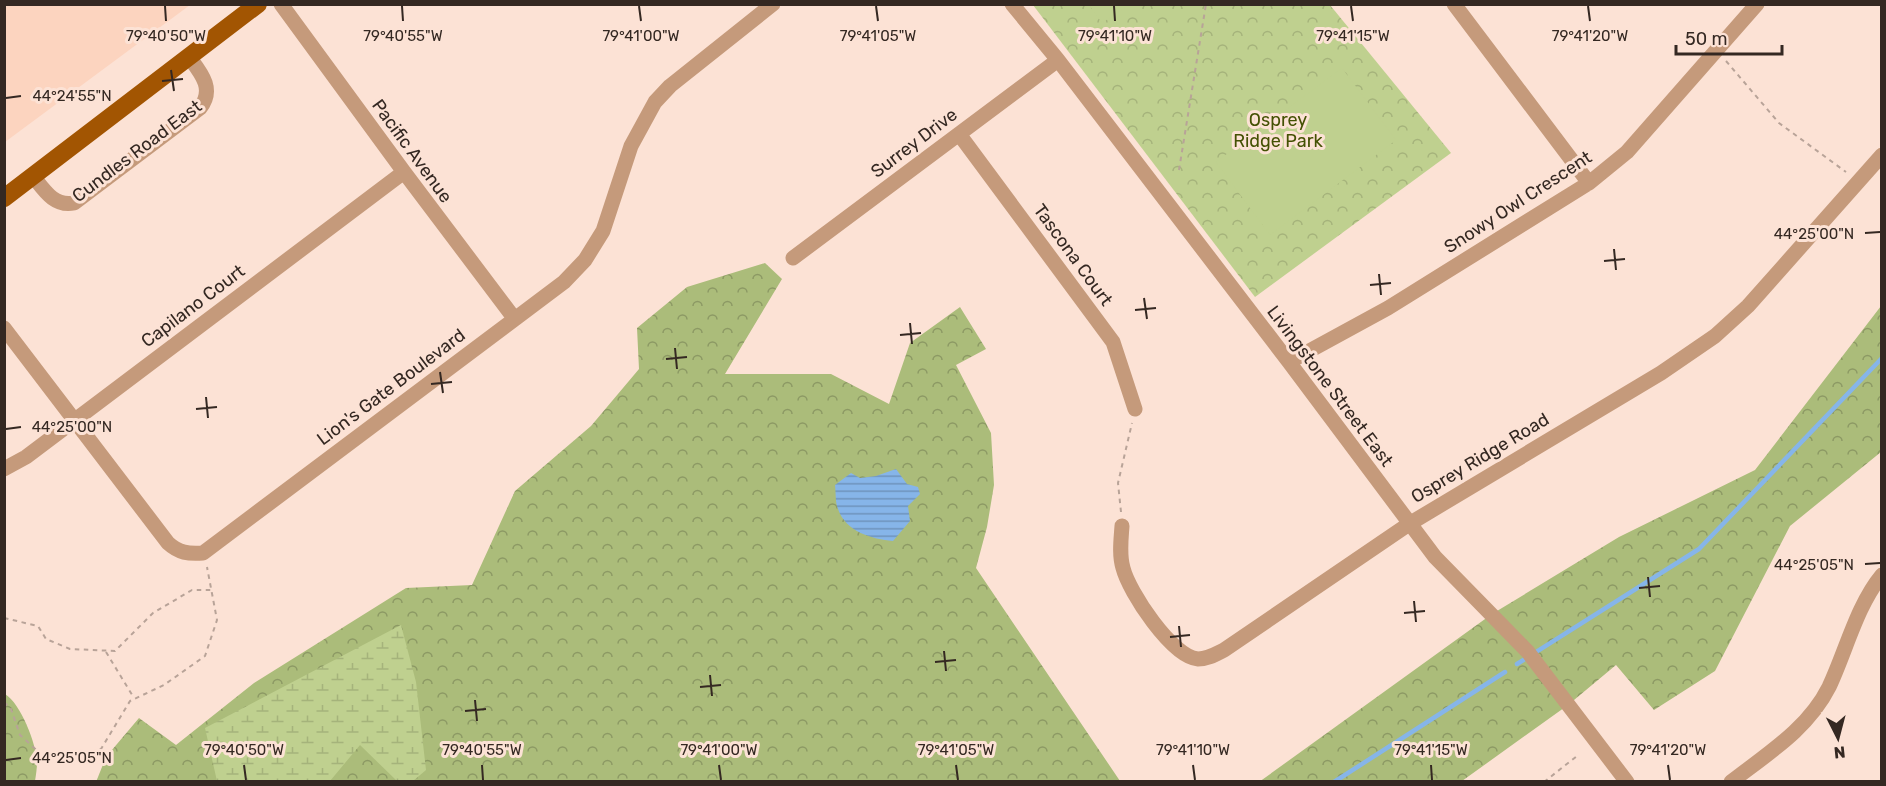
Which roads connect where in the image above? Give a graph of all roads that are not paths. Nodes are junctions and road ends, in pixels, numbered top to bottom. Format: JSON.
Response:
{"nodes":[{"id":1,"x":258,"y":4,"type":"edge"},
{"id":2,"x":281,"y":4,"type":"edge"},
{"id":3,"x":773,"y":4,"type":"edge"},
{"id":4,"x":1012,"y":4,"type":"edge"},
{"id":5,"x":1454,"y":4,"type":"edge"},
{"id":6,"x":1757,"y":4,"type":"edge"},
{"id":7,"x":189,"y":57,"type":"junction"},
{"id":8,"x":1058,"y":60,"type":"junction"},
{"id":9,"x":959,"y":134,"type":"junction"},
{"id":10,"x":1881,"y":155,"type":"edge"},
{"id":11,"x":404,"y":172,"type":"junction"},
{"id":12,"x":33,"y":176,"type":"junction"},
{"id":13,"x":1589,"y":183,"type":"junction"},
{"id":14,"x":4,"y":198,"type":"edge"},
{"id":15,"x":793,"y":258,"type":"dead end"},
{"id":16,"x":514,"y":318,"type":"junction"},
{"id":17,"x":4,"y":328,"type":"edge"},
{"id":18,"x":1289,"y":362,"type":"junction"},
{"id":19,"x":1135,"y":409,"type":"road end"},
{"id":20,"x":74,"y":420,"type":"junction"},
{"id":21,"x":4,"y":469,"type":"edge"},
{"id":22,"x":1409,"y":524,"type":"junction"},
{"id":23,"x":1122,"y":526,"type":"road end"},
{"id":24,"x":1881,"y":575,"type":"edge"},
{"id":25,"x":1627,"y":782,"type":"edge"},
{"id":26,"x":1731,"y":782,"type":"edge"}],
"edges":[{"from":1,"to":7,"type":"main road"},
{"from":2,"to":11,"type":"street","name":"Pacific Avenue"},
{"from":3,"to":16,"type":"street","name":"Lion's Gate Boulevard"},
{"from":4,"to":8,"type":"street","name":"Livingstone Street East"},
{"from":5,"to":13,"type":"street"},
{"from":6,"to":13,"type":"street","name":"Snowy Owl Crescent"},
{"from":7,"to":12,"type":"main road"},
{"from":7,"to":12,"type":"street","name":"Cundles Road East"},
{"from":8,"to":9,"type":"street","name":"Surrey Drive"},
{"from":8,"to":18,"type":"street","name":"Livingstone Street East"},
{"from":9,"to":15,"type":"street","name":"Surrey Drive"},
{"from":9,"to":19,"type":"street","name":"Tascona Court"},
{"from":10,"to":22,"type":"street","name":"Osprey Ridge Road"},
{"from":11,"to":16,"type":"street","name":"Pacific Avenue"},
{"from":11,"to":20,"type":"street","name":"Capilano Court"},
{"from":12,"to":14,"type":"main road"},
{"from":13,"to":18,"type":"street","name":"Snowy Owl Crescent"},
{"from":16,"to":20,"type":"street","name":"Lion's Gate Boulevard"},
{"from":17,"to":20,"type":"street"},
{"from":18,"to":22,"type":"street","name":"Livingstone Street East"},
{"from":20,"to":21,"type":"street","name":"Capilano Court"},
{"from":22,"to":23,"type":"street","name":"Osprey Ridge Road"},
{"from":22,"to":25,"type":"street","name":"Livingstone Street East"},
{"from":24,"to":26,"type":"street"}]}
